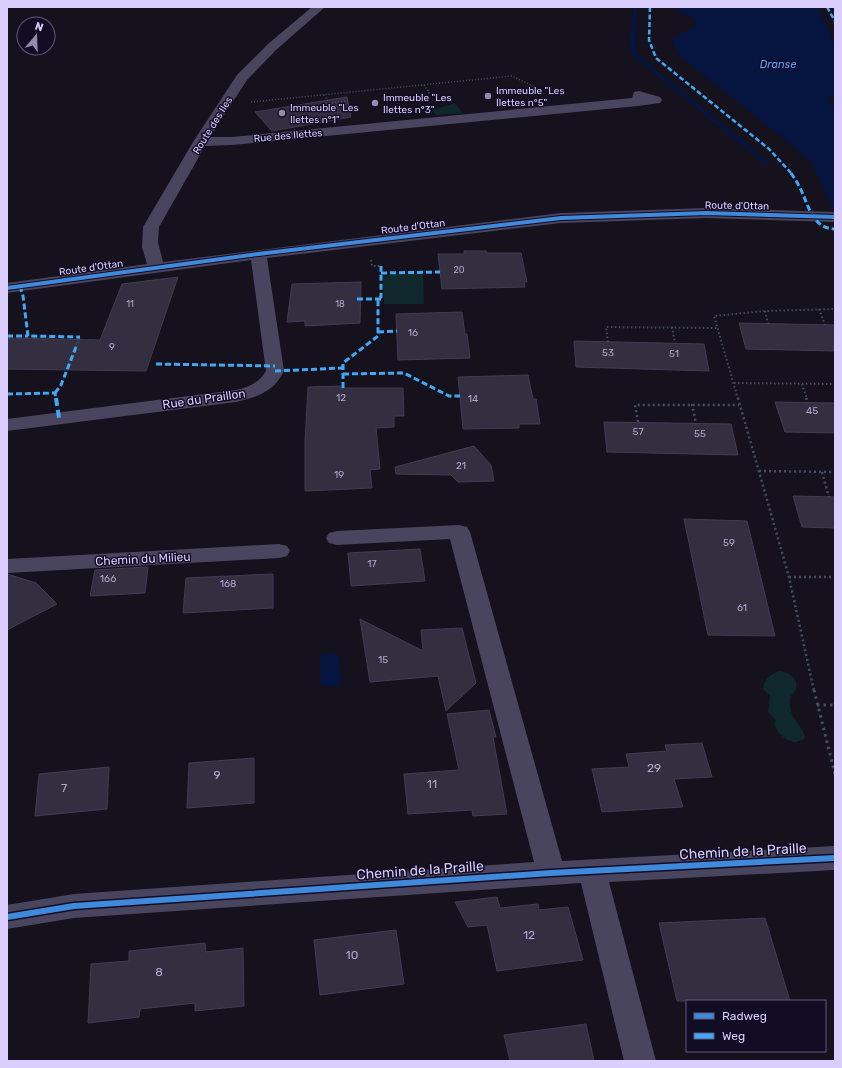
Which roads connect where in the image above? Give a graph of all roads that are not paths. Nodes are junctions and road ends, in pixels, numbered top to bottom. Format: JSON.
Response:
{"nodes":[{"id":1,"x":319,"y":7,"type":"edge"},
{"id":2,"x":614,"y":95,"type":"dead end"},
{"id":3,"x":271,"y":129,"type":"dead end"},
{"id":4,"x":238,"y":140,"type":"junction"},
{"id":5,"x":200,"y":142,"type":"junction"},
{"id":6,"x":829,"y":217,"type":"edge"},
{"id":7,"x":258,"y":254,"type":"junction"},
{"id":8,"x":157,"y":267,"type":"junction"},
{"id":9,"x":7,"y":288,"type":"edge"},
{"id":10,"x":7,"y":425,"type":"edge"},
{"id":11,"x":337,"y":538,"type":"dead end"},
{"id":12,"x":279,"y":551,"type":"dead end"},
{"id":13,"x":7,"y":566,"type":"edge"},
{"id":14,"x":835,"y":858,"type":"edge"},
{"id":15,"x":592,"y":871,"type":"junction"},
{"id":16,"x":551,"y":873,"type":"junction"},
{"id":17,"x":7,"y":917,"type":"edge"},
{"id":18,"x":640,"y":1061,"type":"edge"}],
"edges":[{"from":1,"to":5,"type":"street","name":"Route des Iles"},
{"from":2,"to":4,"type":"street","name":"Rue des Ilettes"},
{"from":3,"to":4,"type":"street"},
{"from":4,"to":5,"type":"street","name":"Rue des Ilettes"},
{"from":5,"to":8,"type":"street","name":"Route des Iles"},
{"from":6,"to":7,"type":"street","name":"Route d'Ottan"},
{"from":7,"to":8,"type":"street","name":"Route d'Ottan"},
{"from":7,"to":10,"type":"street","name":"Rue du Praillon"},
{"from":8,"to":9,"type":"street","name":"Route d'Ottan"},
{"from":11,"to":16,"type":"street"},
{"from":12,"to":13,"type":"street","name":"Chemin du Milieu"},
{"from":14,"to":15,"type":"street","name":"Chemin de la Praille"},
{"from":15,"to":16,"type":"street","name":"Chemin de la Praille"},
{"from":15,"to":18,"type":"street"},
{"from":16,"to":17,"type":"street","name":"Chemin de la Praille"}]}
